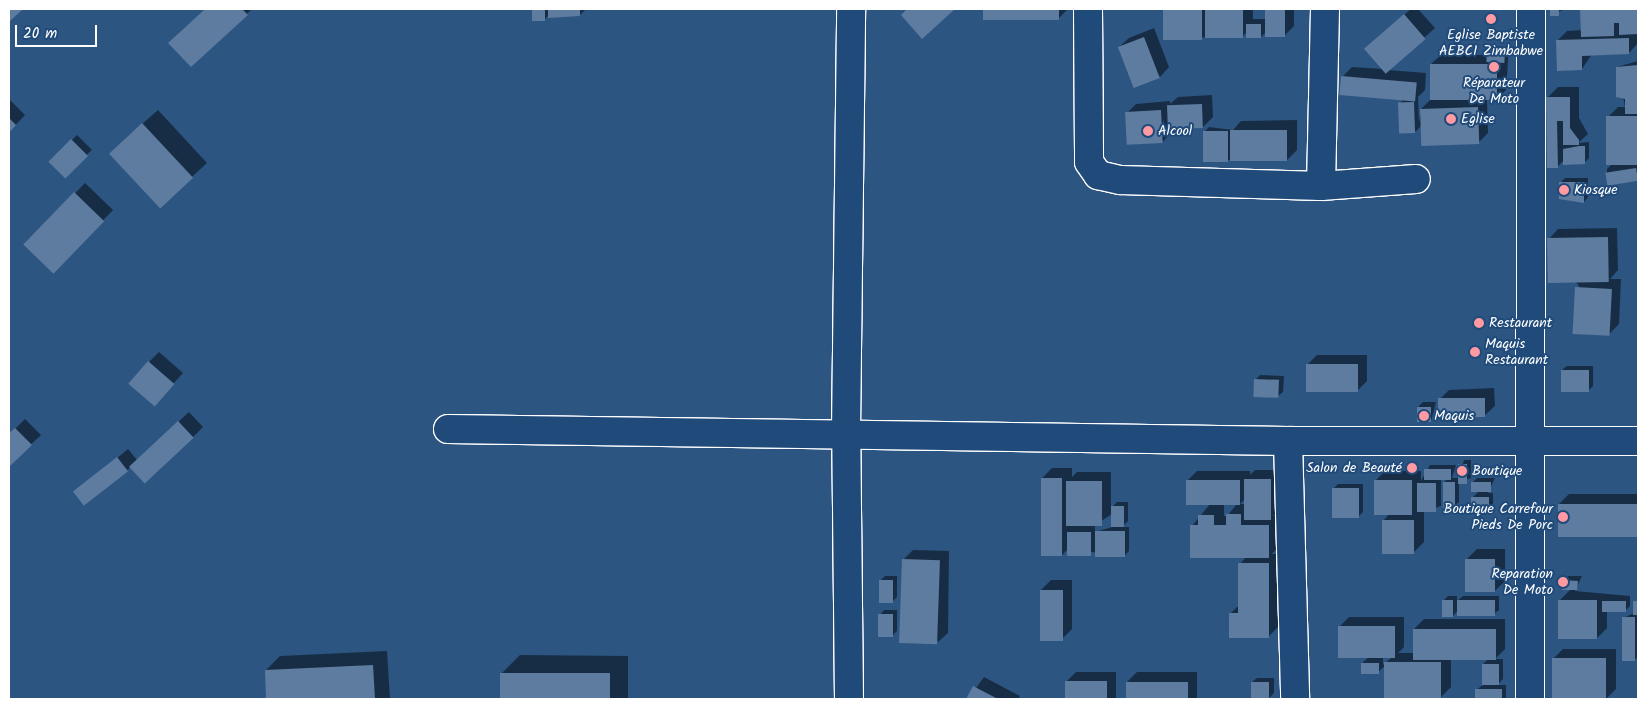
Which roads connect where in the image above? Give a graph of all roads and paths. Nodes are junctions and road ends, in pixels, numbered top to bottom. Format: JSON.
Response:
{"nodes":[{"id":1,"x":851,"y":9,"type":"edge"},
{"id":2,"x":1088,"y":9,"type":"edge"},
{"id":3,"x":1325,"y":9,"type":"edge"},
{"id":4,"x":1530,"y":9,"type":"edge"},
{"id":5,"x":1416,"y":179,"type":"dead end"},
{"id":6,"x":1321,"y":186,"type":"junction"},
{"id":7,"x":448,"y":429,"type":"dead end"},
{"id":8,"x":846,"y":432,"type":"junction"},
{"id":9,"x":1527,"y":439,"type":"junction"},
{"id":10,"x":1288,"y":441,"type":"junction"},
{"id":11,"x":1638,"y":441,"type":"edge"},
{"id":12,"x":849,"y":699,"type":"edge"},
{"id":13,"x":1295,"y":699,"type":"edge"},
{"id":14,"x":1530,"y":699,"type":"edge"}],
"edges":[{"from":1,"to":8,"type":"street"},
{"from":2,"to":6,"type":"street"},
{"from":3,"to":6,"type":"street"},
{"from":4,"to":9,"type":"street"},
{"from":5,"to":6,"type":"street"},
{"from":7,"to":8,"type":"street"},
{"from":8,"to":10,"type":"street"},
{"from":8,"to":12,"type":"street"},
{"from":9,"to":10,"type":"street"},
{"from":9,"to":11,"type":"street"},
{"from":9,"to":14,"type":"street"},
{"from":10,"to":13,"type":"street"}]}
